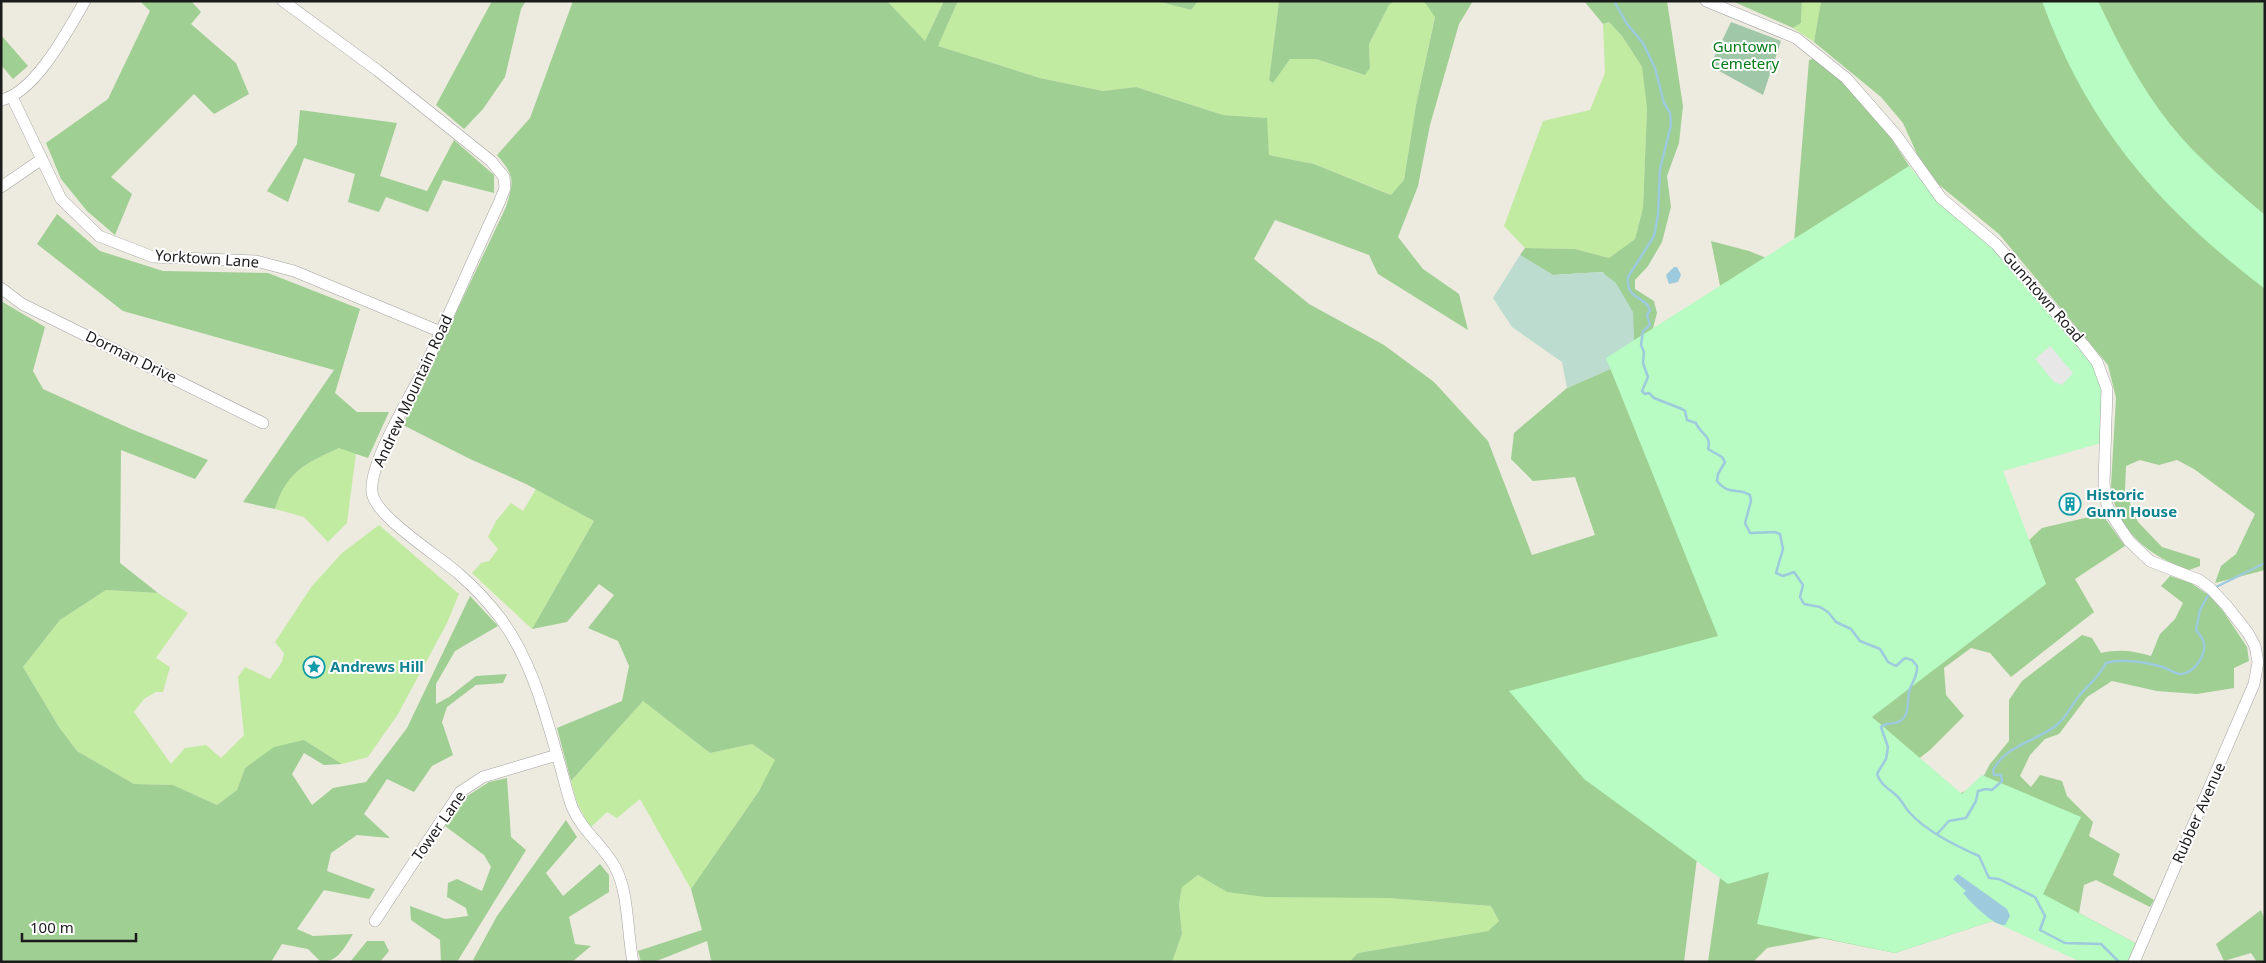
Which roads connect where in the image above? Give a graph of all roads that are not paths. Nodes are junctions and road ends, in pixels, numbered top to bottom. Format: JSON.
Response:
{"nodes":[{"id":1,"x":85,"y":1,"type":"edge"},
{"id":2,"x":284,"y":1,"type":"edge"},
{"id":3,"x":1706,"y":1,"type":"edge"},
{"id":4,"x":6,"y":99,"type":"edge"},
{"id":5,"x":42,"y":159,"type":"junction"},
{"id":6,"x":1,"y":187,"type":"edge"},
{"id":7,"x":1,"y":288,"type":"edge"},
{"id":8,"x":440,"y":332,"type":"junction"},
{"id":9,"x":263,"y":422,"type":"dead end"},
{"id":10,"x":2259,"y":654,"type":"edge"},
{"id":11,"x":2260,"y":676,"type":"edge"},
{"id":12,"x":557,"y":755,"type":"junction"},
{"id":13,"x":375,"y":921,"type":"dead end"},
{"id":14,"x":2138,"y":960,"type":"edge"},
{"id":15,"x":633,"y":962,"type":"edge"}],
"edges":[{"from":1,"to":4,"type":"street"},
{"from":2,"to":8,"type":"street","name":"Andrew Mountain Road"},
{"from":3,"to":10,"type":"street","name":"Gunntown Road"},
{"from":4,"to":5,"type":"street","name":"Yorktown Lane"},
{"from":5,"to":6,"type":"street"},
{"from":5,"to":8,"type":"street","name":"Yorktown Lane"},
{"from":7,"to":9,"type":"street","name":"Dorman Drive"},
{"from":8,"to":12,"type":"street","name":"Andrew Mountain Road"},
{"from":10,"to":11,"type":"street","name":"Rubber Avenue"},
{"from":11,"to":14,"type":"street","name":"Rubber Avenue"},
{"from":12,"to":13,"type":"street","name":"Tower Lane"},
{"from":12,"to":15,"type":"street","name":"Andrew Mountain Road"}]}
